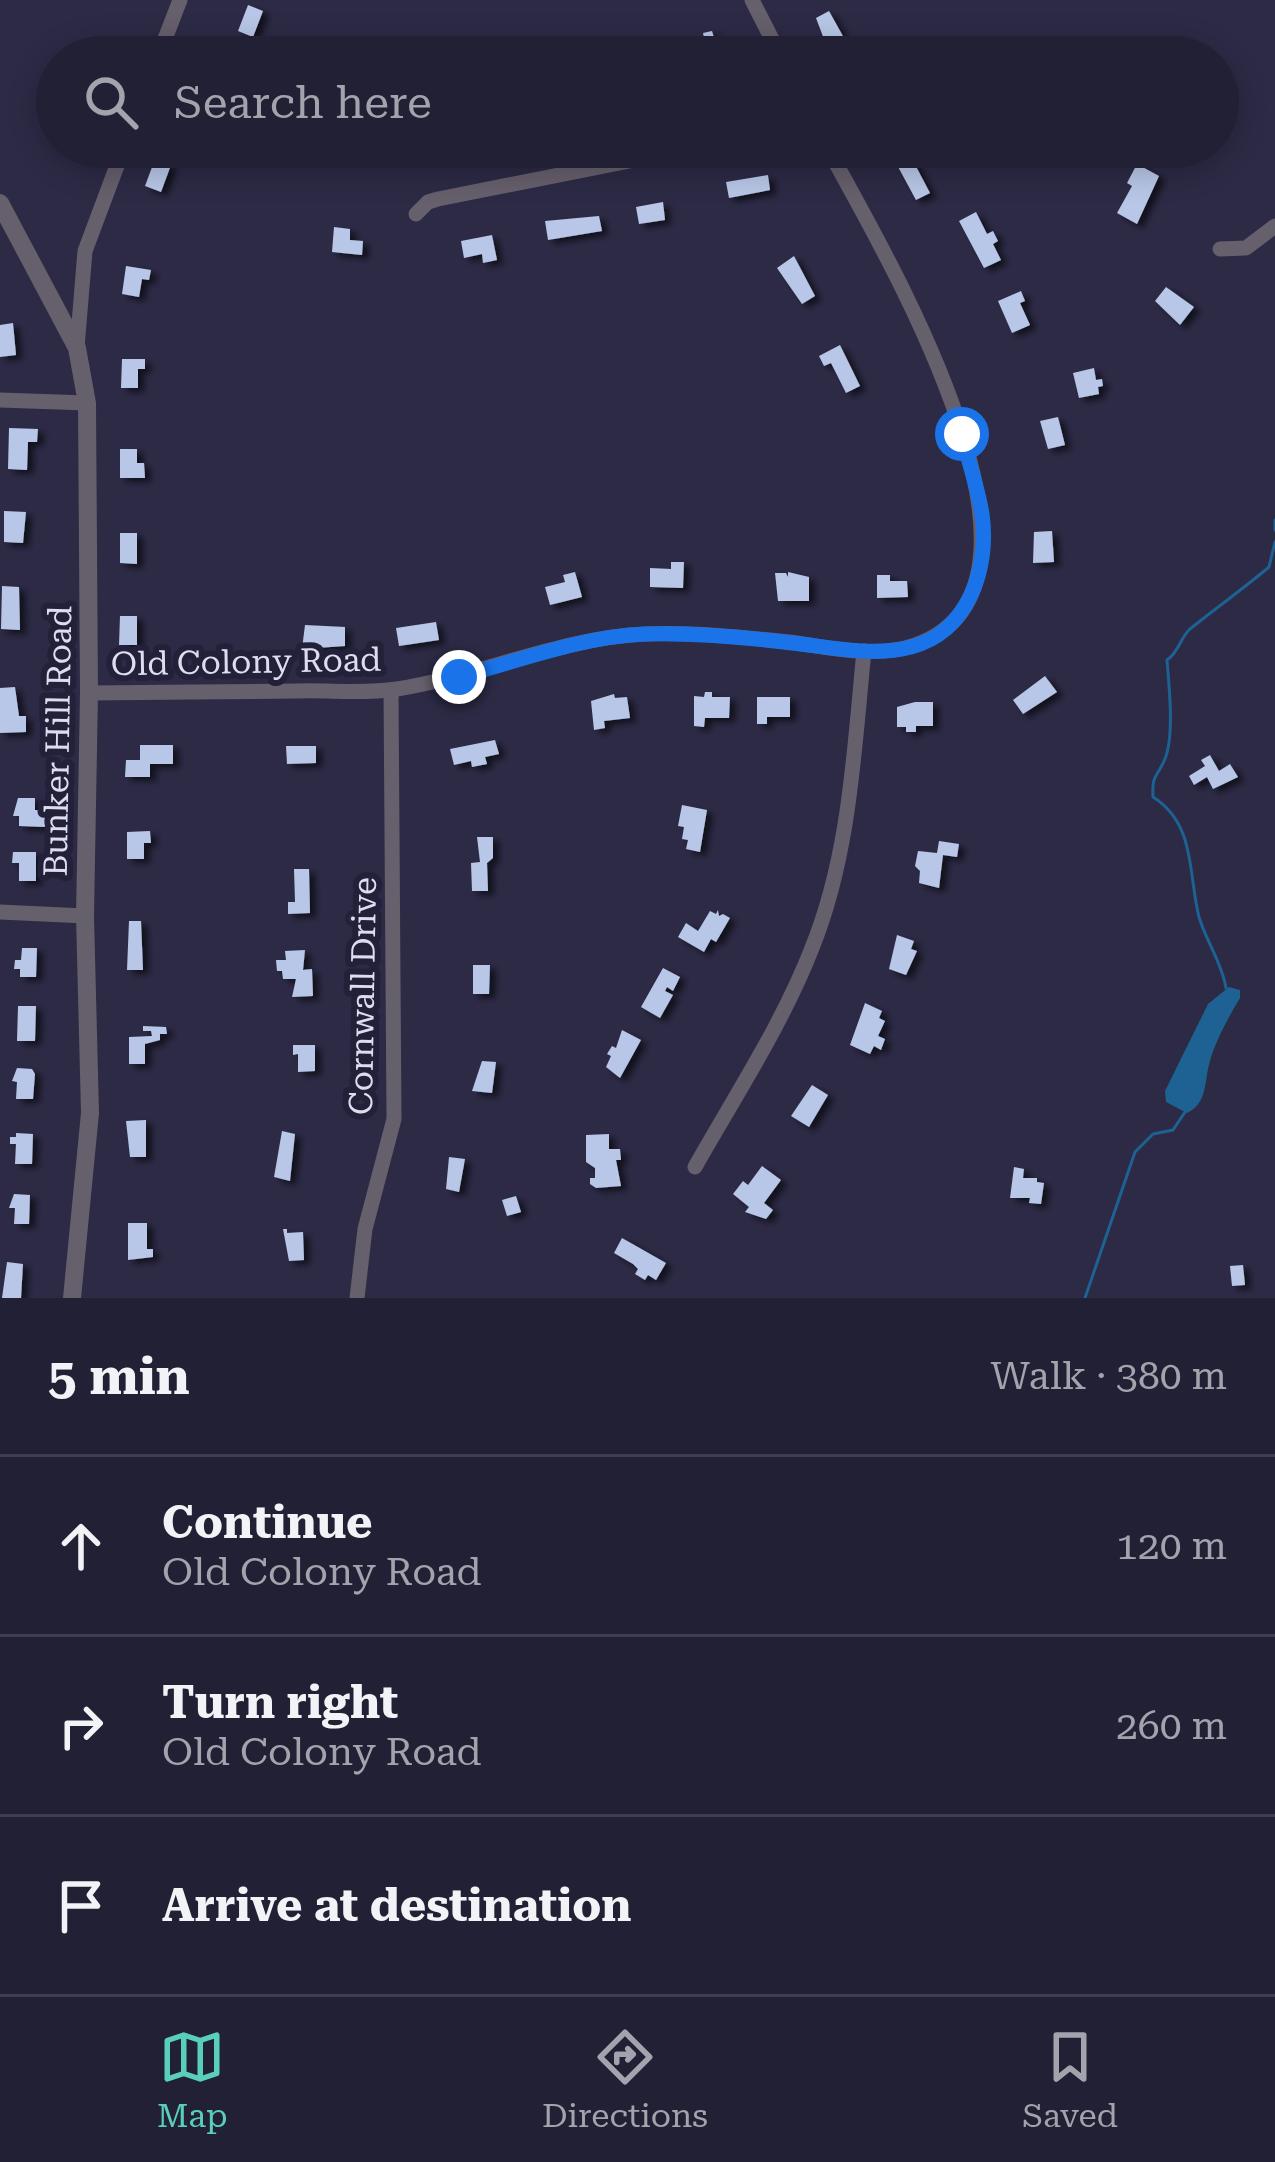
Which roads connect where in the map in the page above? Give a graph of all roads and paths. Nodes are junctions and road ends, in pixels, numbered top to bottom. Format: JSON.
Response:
{"nodes":[{"id":1,"x":180,"y":0,"type":"edge"},
{"id":2,"x":752,"y":0,"type":"edge"},
{"id":3,"x":166,"y":36,"type":"edge"},
{"id":4,"x":770,"y":36,"type":"edge"},
{"id":5,"x":116,"y":168,"type":"edge"},
{"id":6,"x":594,"y":168,"type":"edge"},
{"id":7,"x":838,"y":168,"type":"edge"},
{"id":8,"x":0,"y":203,"type":"edge"},
{"id":9,"x":416,"y":214,"type":"dead end"},
{"id":10,"x":1275,"y":226,"type":"edge"},
{"id":11,"x":1220,"y":249,"type":"dead end"},
{"id":12,"x":77,"y":348,"type":"junction"},
{"id":13,"x":0,"y":400,"type":"edge"},
{"id":14,"x":87,"y":403,"type":"junction"},
{"id":15,"x":865,"y":651,"type":"junction"},
{"id":16,"x":392,"y":690,"type":"junction"},
{"id":17,"x":89,"y":693,"type":"junction"},
{"id":18,"x":0,"y":912,"type":"edge"},
{"id":19,"x":85,"y":916,"type":"junction"},
{"id":20,"x":695,"y":1167,"type":"dead end"},
{"id":21,"x":72,"y":1298,"type":"edge"},
{"id":22,"x":357,"y":1298,"type":"edge"}],
"edges":[{"from":1,"to":3,"type":"street"},
{"from":2,"to":4,"type":"street"},
{"from":5,"to":12,"type":"street"},
{"from":6,"to":9,"type":"street"},
{"from":7,"to":15,"type":"street","name":"Old Colony Road"},
{"from":8,"to":12,"type":"street","name":"Bunker Hill Road"},
{"from":10,"to":11,"type":"street"},
{"from":12,"to":14,"type":"street","name":"Bunker Hill Road"},
{"from":13,"to":14,"type":"street"},
{"from":14,"to":17,"type":"street","name":"Bunker Hill Road"},
{"from":15,"to":16,"type":"street","name":"Old Colony Road"},
{"from":15,"to":20,"type":"street"},
{"from":16,"to":17,"type":"street","name":"Old Colony Road"},
{"from":16,"to":22,"type":"street","name":"Cornwall Drive"},
{"from":17,"to":19,"type":"street","name":"Bunker Hill Road"},
{"from":18,"to":19,"type":"street"},
{"from":19,"to":21,"type":"street","name":"Bunker Hill Road"}]}
